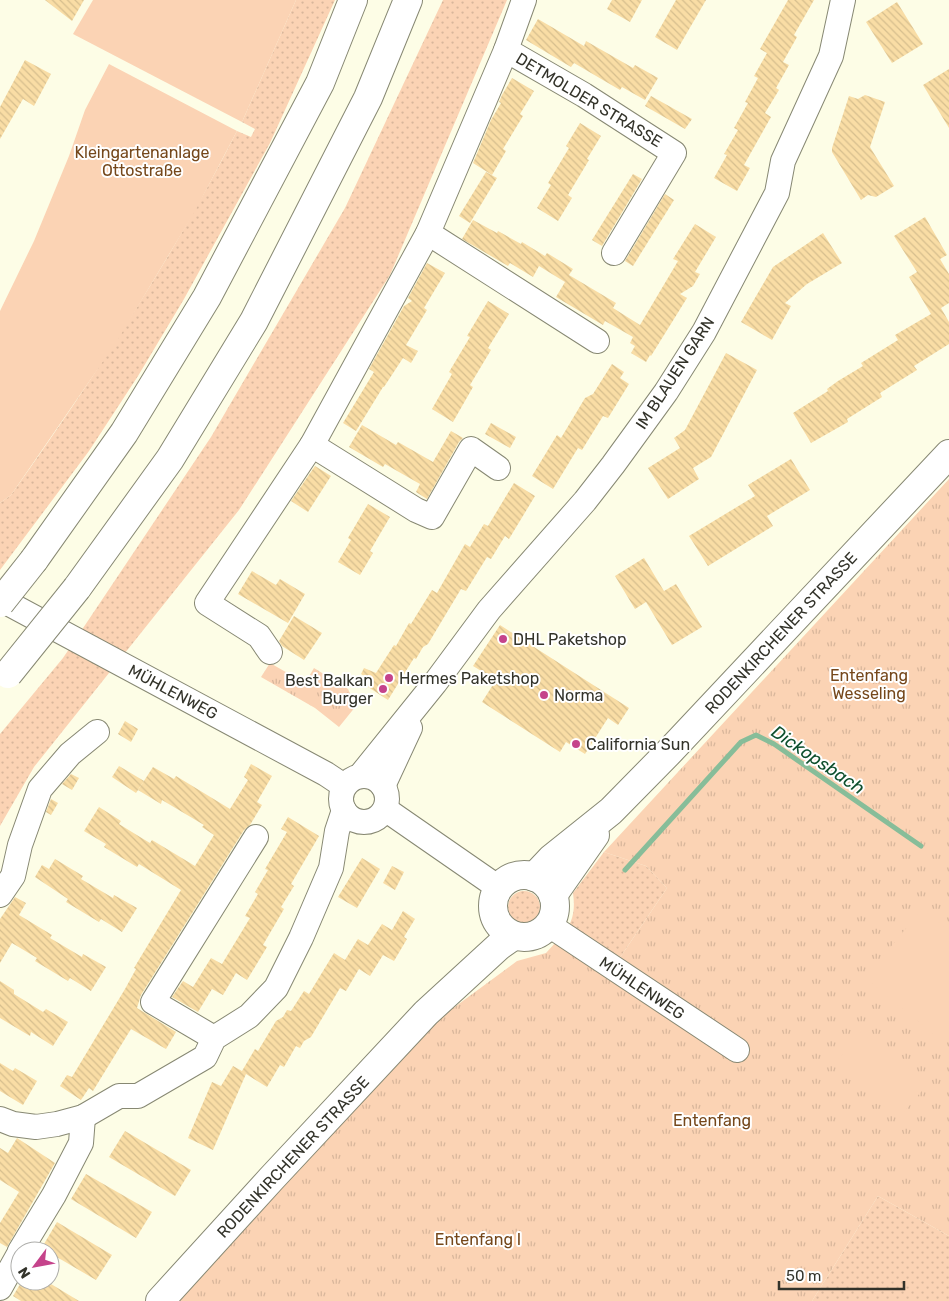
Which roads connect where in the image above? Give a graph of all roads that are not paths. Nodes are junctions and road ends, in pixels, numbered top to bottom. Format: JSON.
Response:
{"nodes":[{"id":1,"x":353,"y":0,"type":"edge"},
{"id":2,"x":408,"y":0,"type":"edge"},
{"id":3,"x":524,"y":0,"type":"edge"},
{"id":4,"x":843,"y":0,"type":"edge"},
{"id":5,"x":506,"y":50,"type":"junction"},
{"id":6,"x":428,"y":233,"type":"junction"},
{"id":7,"x":614,"y":253,"type":"dead end"},
{"id":8,"x":597,"y":341,"type":"dead end"},
{"id":9,"x":312,"y":445,"type":"junction"},
{"id":10,"x":949,"y":454,"type":"edge"},
{"id":11,"x":498,"y":468,"type":"dead end"},
{"id":12,"x":0,"y":601,"type":"edge"},
{"id":13,"x":270,"y":652,"type":"dead end"},
{"id":14,"x":4,"y":678,"type":"edge"},
{"id":15,"x":422,"y":699,"type":"junction"},
{"id":16,"x":97,"y":732,"type":"dead end"},
{"id":17,"x":352,"y":781,"type":"junction"},
{"id":18,"x":378,"y":805,"type":"junction"},
{"id":19,"x":344,"y":810,"type":"junction"},
{"id":20,"x":611,"y":811,"type":"junction"},
{"id":21,"x":256,"y":837,"type":"dead end"},
{"id":22,"x":331,"y":868,"type":"junction"},
{"id":23,"x":534,"y":877,"type":"junction"},
{"id":24,"x":499,"y":888,"type":"junction"},
{"id":25,"x":0,"y":895,"type":"edge"},
{"id":26,"x":553,"y":895,"type":"junction"},
{"id":27,"x":549,"y":925,"type":"junction"},
{"id":28,"x":505,"y":929,"type":"junction"},
{"id":29,"x":214,"y":1038,"type":"junction"},
{"id":30,"x":736,"y":1050,"type":"dead end"},
{"id":31,"x":83,"y":1117,"type":"junction"},
{"id":32,"x":0,"y":1119,"type":"edge"},
{"id":33,"x":26,"y":1241,"type":"edge"},
{"id":34,"x":10,"y":1270,"type":"edge"},
{"id":35,"x":0,"y":1288,"type":"edge"},
{"id":36,"x":160,"y":1301,"type":"edge"}],
"edges":[{"from":1,"to":12,"type":"main road","bridge":true},
{"from":2,"to":14,"type":"main road","bridge":true},
{"from":3,"to":5,"type":"street","name":"DETMOLDER STRASSE"},
{"from":4,"to":15,"type":"street","name":"IM BLAUEN GARN"},
{"from":5,"to":6,"type":"street","name":"DETMOLDER STRASSE"},
{"from":5,"to":7,"type":"street","name":"DETMOLDER STRASSE"},
{"from":6,"to":8,"type":"street"},
{"from":6,"to":9,"type":"street","name":"DETMOLDER STRASSE"},
{"from":9,"to":11,"type":"street"},
{"from":9,"to":13,"type":"street","name":"DETMOLDER STRASSE"},
{"from":10,"to":20,"type":"main road","name":"RODENKIRCHENER STRASSE"},
{"from":12,"to":17,"type":"street","name":"MÜHLENWEG"},
{"from":15,"to":17,"type":"street","name":"IM BLAUEN GARN"},
{"from":15,"to":18,"type":"street","name":"IM BLAUEN GARN"},
{"from":16,"to":25,"type":"street"},
{"from":17,"to":18,"type":"street","name":"MÜHLENWEG"},
{"from":17,"to":19,"type":"street"},
{"from":18,"to":19,"type":"street","name":"MÜHLENWEG"},
{"from":18,"to":22,"type":"street","name":"IM BLAUEN GARN"},
{"from":18,"to":24,"type":"street","name":"MÜHLENWEG"},
{"from":19,"to":22,"type":"street"},
{"from":20,"to":23,"type":"main road","name":"RODENKIRCHENER STRASSE"},
{"from":20,"to":26,"type":"main road","name":"RODENKIRCHENER STRASSE"},
{"from":21,"to":29,"type":"street"},
{"from":22,"to":29,"type":"street"},
{"from":23,"to":24,"type":"main road"},
{"from":23,"to":26,"type":"main road"},
{"from":24,"to":28,"type":"main road"},
{"from":26,"to":27,"type":"main road"},
{"from":27,"to":28,"type":"main road"},
{"from":27,"to":30,"type":"street","name":"MÜHLENWEG"},
{"from":28,"to":36,"type":"main road","name":"RODENKIRCHENER STRASSE"},
{"from":29,"to":31,"type":"street"},
{"from":31,"to":32,"type":"street"},
{"from":31,"to":33,"type":"street"},
{"from":34,"to":35,"type":"street"}]}
